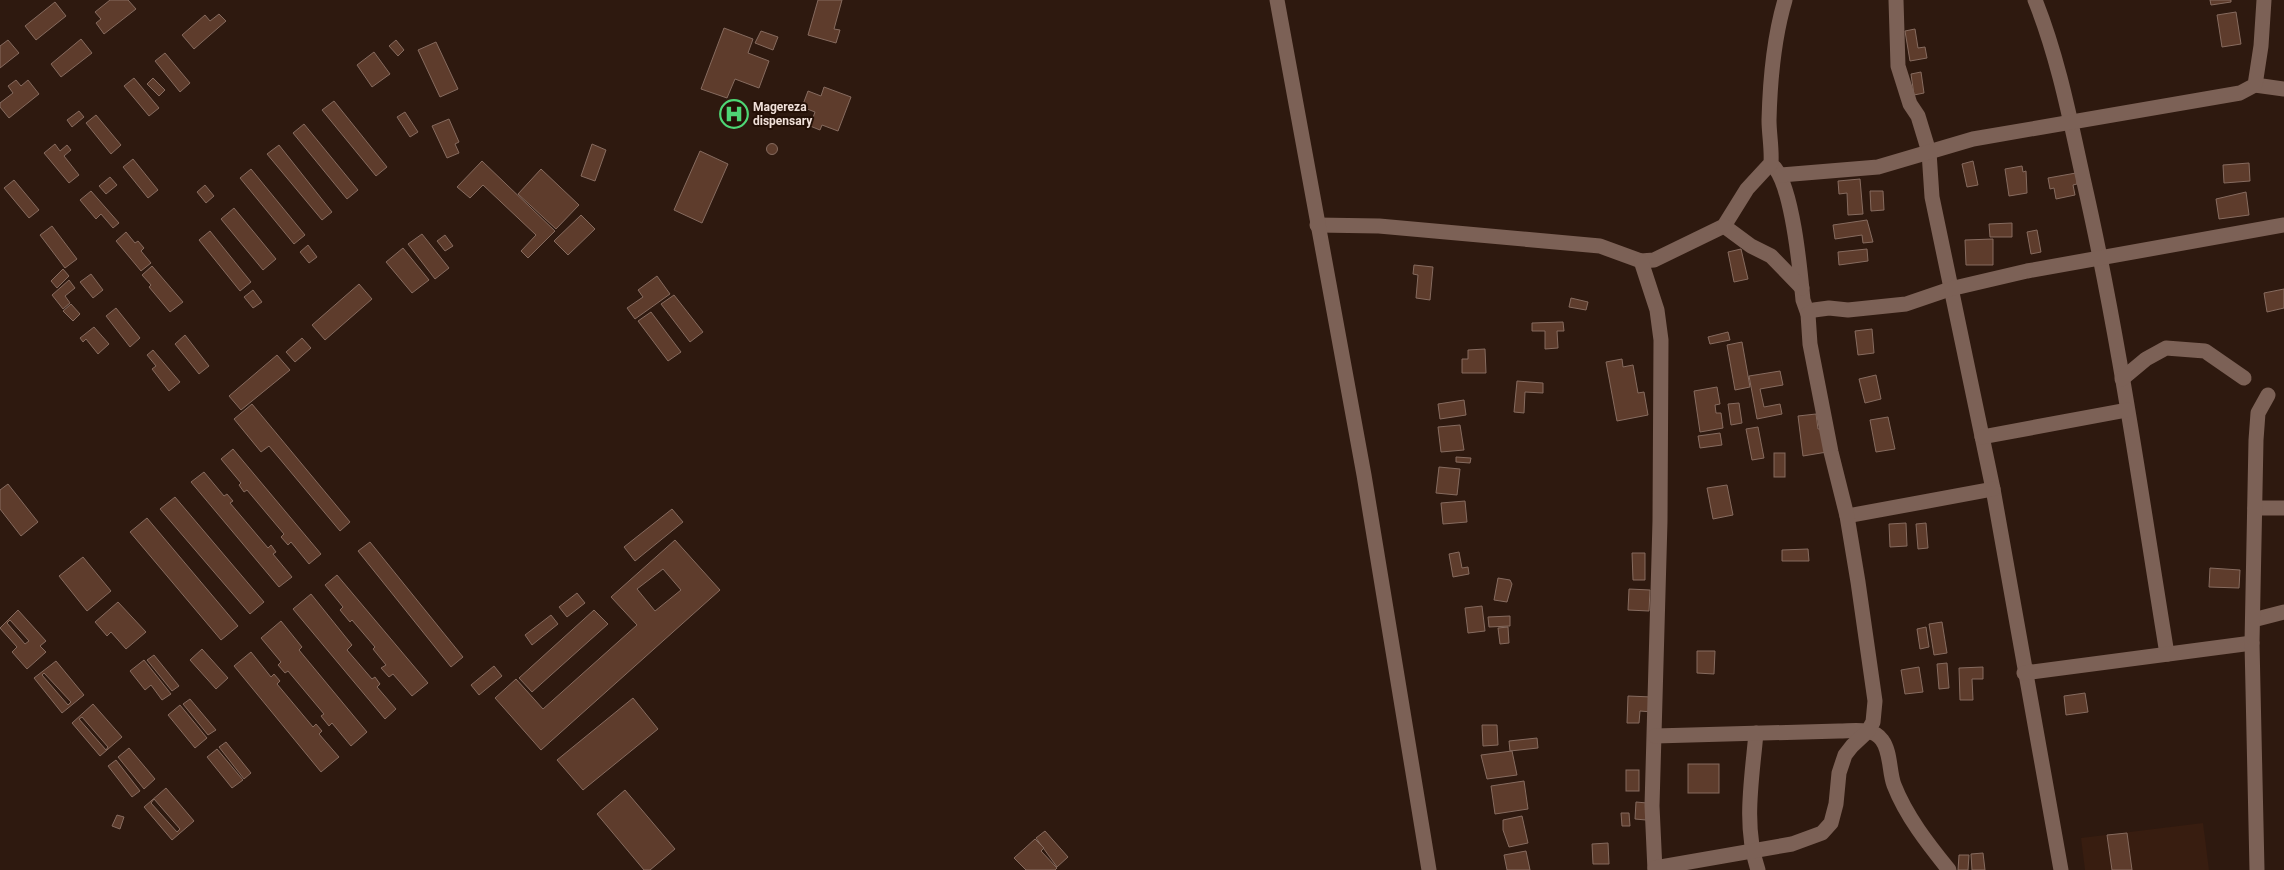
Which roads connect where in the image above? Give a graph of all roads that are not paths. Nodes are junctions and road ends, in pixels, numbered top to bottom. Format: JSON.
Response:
{"nodes":[{"id":1,"x":1277,"y":0,"type":"edge"},
{"id":2,"x":1785,"y":0,"type":"edge"},
{"id":3,"x":1896,"y":0,"type":"edge"},
{"id":4,"x":2035,"y":0,"type":"edge"},
{"id":5,"x":2264,"y":0,"type":"edge"},
{"id":6,"x":2255,"y":85,"type":"junction"},
{"id":7,"x":2284,"y":89,"type":"edge"},
{"id":8,"x":2070,"y":122,"type":"junction"},
{"id":9,"x":1929,"y":152,"type":"junction"},
{"id":10,"x":1771,"y":163,"type":"junction"},
{"id":11,"x":1781,"y":176,"type":"junction"},
{"id":12,"x":2284,"y":225,"type":"edge"},
{"id":13,"x":1317,"y":226,"type":"junction"},
{"id":14,"x":1724,"y":226,"type":"junction"},
{"id":15,"x":2101,"y":256,"type":"junction"},
{"id":16,"x":1640,"y":261,"type":"junction"},
{"id":17,"x":1802,"y":288,"type":"junction"},
{"id":18,"x":1950,"y":289,"type":"junction"},
{"id":19,"x":1808,"y":314,"type":"junction"},
{"id":20,"x":2244,"y":378,"type":"dead end"},
{"id":21,"x":2122,"y":379,"type":"junction"},
{"id":22,"x":2268,"y":395,"type":"dead end"},
{"id":23,"x":2127,"y":410,"type":"junction"},
{"id":24,"x":1982,"y":437,"type":"junction"},
{"id":25,"x":1993,"y":489,"type":"junction"},
{"id":26,"x":2255,"y":508,"type":"junction"},
{"id":27,"x":2284,"y":508,"type":"edge"},
{"id":28,"x":1847,"y":516,"type":"junction"},
{"id":29,"x":2284,"y":612,"type":"edge"},
{"id":30,"x":2253,"y":620,"type":"junction"},
{"id":31,"x":2252,"y":643,"type":"junction"},
{"id":32,"x":2167,"y":654,"type":"junction"},
{"id":33,"x":2024,"y":672,"type":"junction"},
{"id":34,"x":1868,"y":731,"type":"junction"},
{"id":35,"x":1756,"y":733,"type":"junction"},
{"id":36,"x":1655,"y":736,"type":"junction"},
{"id":37,"x":1751,"y":850,"type":"junction"},
{"id":38,"x":1655,"y":869,"type":"edge"},
{"id":39,"x":1429,"y":870,"type":"edge"},
{"id":40,"x":1758,"y":870,"type":"edge"},
{"id":41,"x":1949,"y":870,"type":"edge"},
{"id":42,"x":2061,"y":870,"type":"edge"},
{"id":43,"x":2257,"y":870,"type":"edge"}],
"edges":[{"from":1,"to":13,"type":"street"},
{"from":2,"to":10,"type":"street"},
{"from":3,"to":9,"type":"street"},
{"from":4,"to":8,"type":"street"},
{"from":5,"to":6,"type":"street"},
{"from":6,"to":7,"type":"street"},
{"from":6,"to":8,"type":"street"},
{"from":8,"to":9,"type":"street"},
{"from":8,"to":15,"type":"street"},
{"from":9,"to":11,"type":"street"},
{"from":9,"to":18,"type":"street"},
{"from":10,"to":11,"type":"street"},
{"from":10,"to":14,"type":"street"},
{"from":11,"to":17,"type":"street"},
{"from":12,"to":15,"type":"street"},
{"from":13,"to":16,"type":"street"},
{"from":13,"to":39,"type":"street"},
{"from":14,"to":16,"type":"street"},
{"from":14,"to":17,"type":"street"},
{"from":15,"to":18,"type":"street"},
{"from":15,"to":21,"type":"street"},
{"from":16,"to":36,"type":"street"},
{"from":17,"to":19,"type":"street"},
{"from":18,"to":19,"type":"street"},
{"from":18,"to":24,"type":"street"},
{"from":19,"to":28,"type":"street"},
{"from":20,"to":21,"type":"street"},
{"from":21,"to":23,"type":"street"},
{"from":22,"to":26,"type":"street"},
{"from":23,"to":24,"type":"street"},
{"from":23,"to":32,"type":"street"},
{"from":24,"to":25,"type":"street"},
{"from":25,"to":28,"type":"street"},
{"from":25,"to":33,"type":"street"},
{"from":26,"to":27,"type":"street"},
{"from":26,"to":30,"type":"street"},
{"from":28,"to":34,"type":"street"},
{"from":29,"to":30,"type":"street"},
{"from":30,"to":31,"type":"street"},
{"from":31,"to":32,"type":"street"},
{"from":31,"to":43,"type":"street"},
{"from":32,"to":33,"type":"street"},
{"from":33,"to":42,"type":"street"},
{"from":34,"to":35,"type":"street"},
{"from":34,"to":37,"type":"street"},
{"from":34,"to":41,"type":"street"},
{"from":35,"to":36,"type":"street"},
{"from":35,"to":37,"type":"street"},
{"from":36,"to":38,"type":"street"},
{"from":37,"to":38,"type":"street"},
{"from":37,"to":40,"type":"street"}]}
